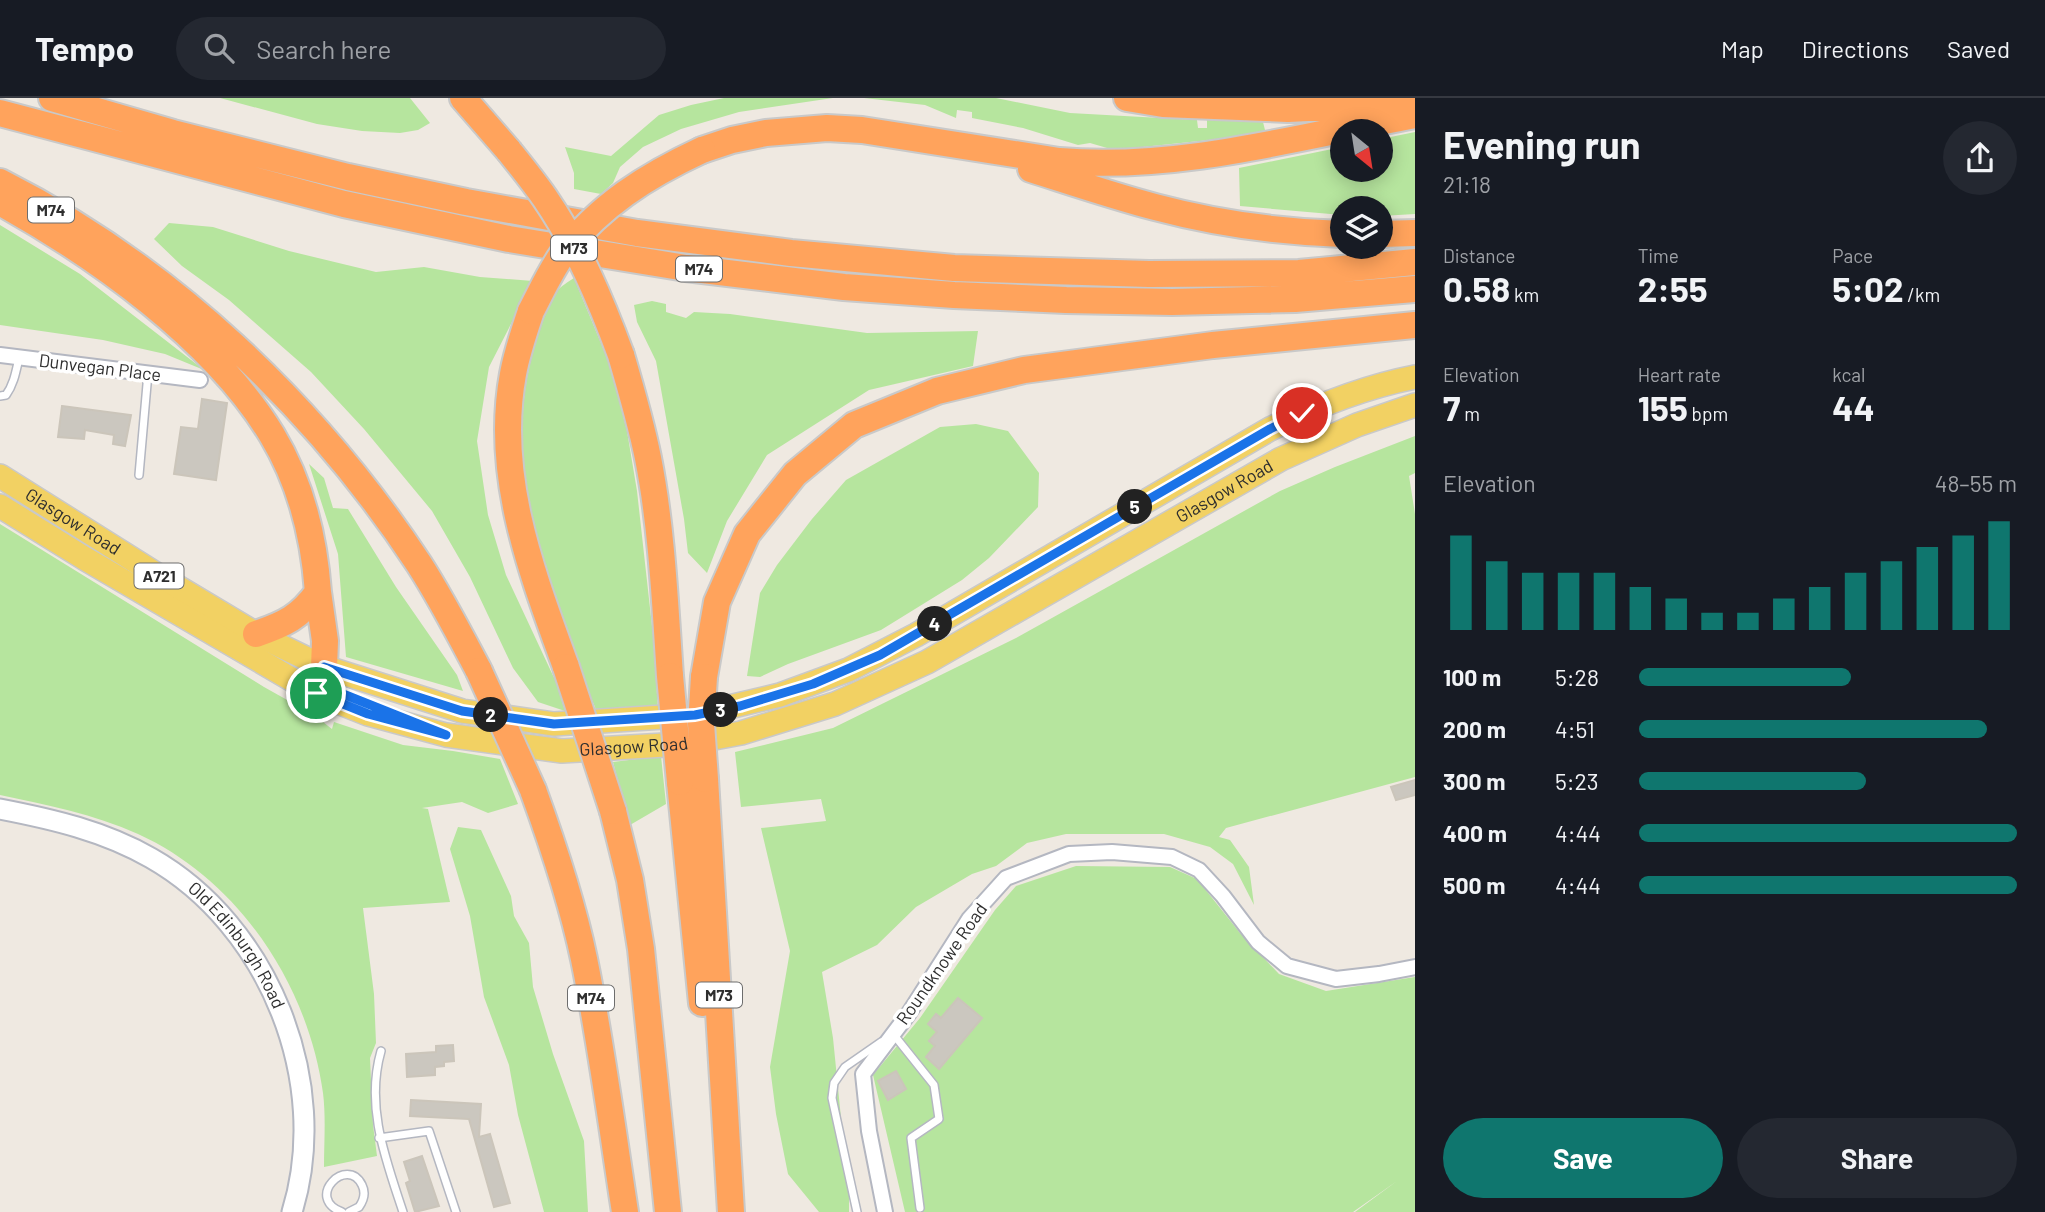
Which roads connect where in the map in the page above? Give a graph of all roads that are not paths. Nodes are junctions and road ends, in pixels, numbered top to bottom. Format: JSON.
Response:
{"nodes":[{"id":1,"x":52,"y":98,"type":"edge"},
{"id":2,"x":463,"y":98,"type":"edge"},
{"id":3,"x":1127,"y":98,"type":"edge"},
{"id":4,"x":1415,"y":103,"type":"edge"},
{"id":5,"x":0,"y":113,"type":"edge"},
{"id":6,"x":1415,"y":115,"type":"edge"},
{"id":7,"x":917,"y":139,"type":"junction"},
{"id":8,"x":0,"y":182,"type":"edge"},
{"id":9,"x":0,"y":194,"type":"edge"},
{"id":10,"x":0,"y":202,"type":"edge"},
{"id":11,"x":1330,"y":233,"type":"edge"},
{"id":12,"x":1415,"y":233,"type":"edge"},
{"id":13,"x":1393,"y":234,"type":"edge"},
{"id":14,"x":1415,"y":262,"type":"edge"},
{"id":15,"x":1415,"y":289,"type":"edge"},
{"id":16,"x":1415,"y":325,"type":"edge"},
{"id":17,"x":0,"y":355,"type":"edge"},
{"id":18,"x":19,"y":358,"type":"junction"},
{"id":19,"x":148,"y":373,"type":"junction"},
{"id":20,"x":1415,"y":377,"type":"edge"},
{"id":21,"x":201,"y":380,"type":"dead end"},
{"id":22,"x":0,"y":396,"type":"edge"},
{"id":23,"x":1415,"y":405,"type":"edge"},
{"id":24,"x":311,"y":426,"type":"junction"},
{"id":25,"x":139,"y":475,"type":"dead end"},
{"id":26,"x":0,"y":476,"type":"edge"},
{"id":27,"x":0,"y":506,"type":"edge"},
{"id":28,"x":318,"y":592,"type":"junction"},
{"id":29,"x":256,"y":634,"type":"junction"},
{"id":30,"x":324,"y":667,"type":"junction"},
{"id":31,"x":446,"y":735,"type":"junction"},
{"id":32,"x":692,"y":781,"type":"junction"},
{"id":33,"x":0,"y":809,"type":"edge"},
{"id":34,"x":1415,"y":967,"type":"edge"},
{"id":35,"x":893,"y":1034,"type":"junction"},
{"id":36,"x":381,"y":1051,"type":"dead end"},
{"id":37,"x":379,"y":1138,"type":"junction"},
{"id":38,"x":920,"y":1208,"type":"dead end"},
{"id":39,"x":292,"y":1212,"type":"edge"},
{"id":40,"x":339,"y":1212,"type":"edge"},
{"id":41,"x":349,"y":1212,"type":"edge"},
{"id":42,"x":403,"y":1212,"type":"edge"},
{"id":43,"x":456,"y":1212,"type":"edge"},
{"id":44,"x":625,"y":1212,"type":"edge"},
{"id":45,"x":668,"y":1212,"type":"edge"},
{"id":46,"x":721,"y":1212,"type":"edge"},
{"id":47,"x":731,"y":1212,"type":"edge"},
{"id":48,"x":857,"y":1212,"type":"edge"},
{"id":49,"x":885,"y":1212,"type":"edge"}],
"edges":[{"from":1,"to":14,"type":"highway","number":"M74"},
{"from":2,"to":32,"type":"highway","number":"M73","bridge":true},
{"from":3,"to":4,"type":"highway"},
{"from":5,"to":15,"type":"highway","number":"M74"},
{"from":6,"to":7,"type":"highway"},
{"from":7,"to":11,"type":"highway"},
{"from":7,"to":45,"type":"highway","bridge":true},
{"from":8,"to":24,"type":"highway","number":"M74"},
{"from":9,"to":24,"type":"highway","number":"M74"},
{"from":10,"to":28,"type":"highway"},
{"from":12,"to":13,"type":"highway"},
{"from":16,"to":32,"type":"highway","number":"M73","bridge":true},
{"from":17,"to":18,"type":"street","name":"Dunvegan Place"},
{"from":18,"to":19,"type":"street","name":"Dunvegan Place"},
{"from":18,"to":22,"type":"lane"},
{"from":19,"to":21,"type":"street","name":"Dunvegan Place"},
{"from":19,"to":25,"type":"lane"},
{"from":20,"to":30,"type":"main road","name":"Glasgow Road","number":"A721"},
{"from":23,"to":31,"type":"main road","name":"Glasgow Road","number":"A721"},
{"from":24,"to":44,"type":"highway","number":"M74","bridge":true},
{"from":26,"to":29,"type":"main road","name":"Glasgow Road","number":"A721"},
{"from":27,"to":31,"type":"main road","name":"Glasgow Road","number":"A721"},
{"from":28,"to":29,"type":"highway"},
{"from":28,"to":30,"type":"highway"},
{"from":29,"to":30,"type":"main road","name":"Glasgow Road","number":"A721"},
{"from":30,"to":31,"type":"main road"},
{"from":32,"to":46,"type":"highway","number":"M73"},
{"from":32,"to":47,"type":"highway","number":"M73"},
{"from":33,"to":39,"type":"main road","name":"Old Edinburgh Road"},
{"from":34,"to":35,"type":"street","name":"Roundknowe Road"},
{"from":35,"to":38,"type":"lane"},
{"from":35,"to":48,"type":"lane"},
{"from":35,"to":49,"type":"street","name":"Roundknowe Road"},
{"from":36,"to":37,"type":"lane"},
{"from":37,"to":42,"type":"lane"},
{"from":37,"to":43,"type":"lane"},
{"from":40,"to":41,"type":"lane"}]}
